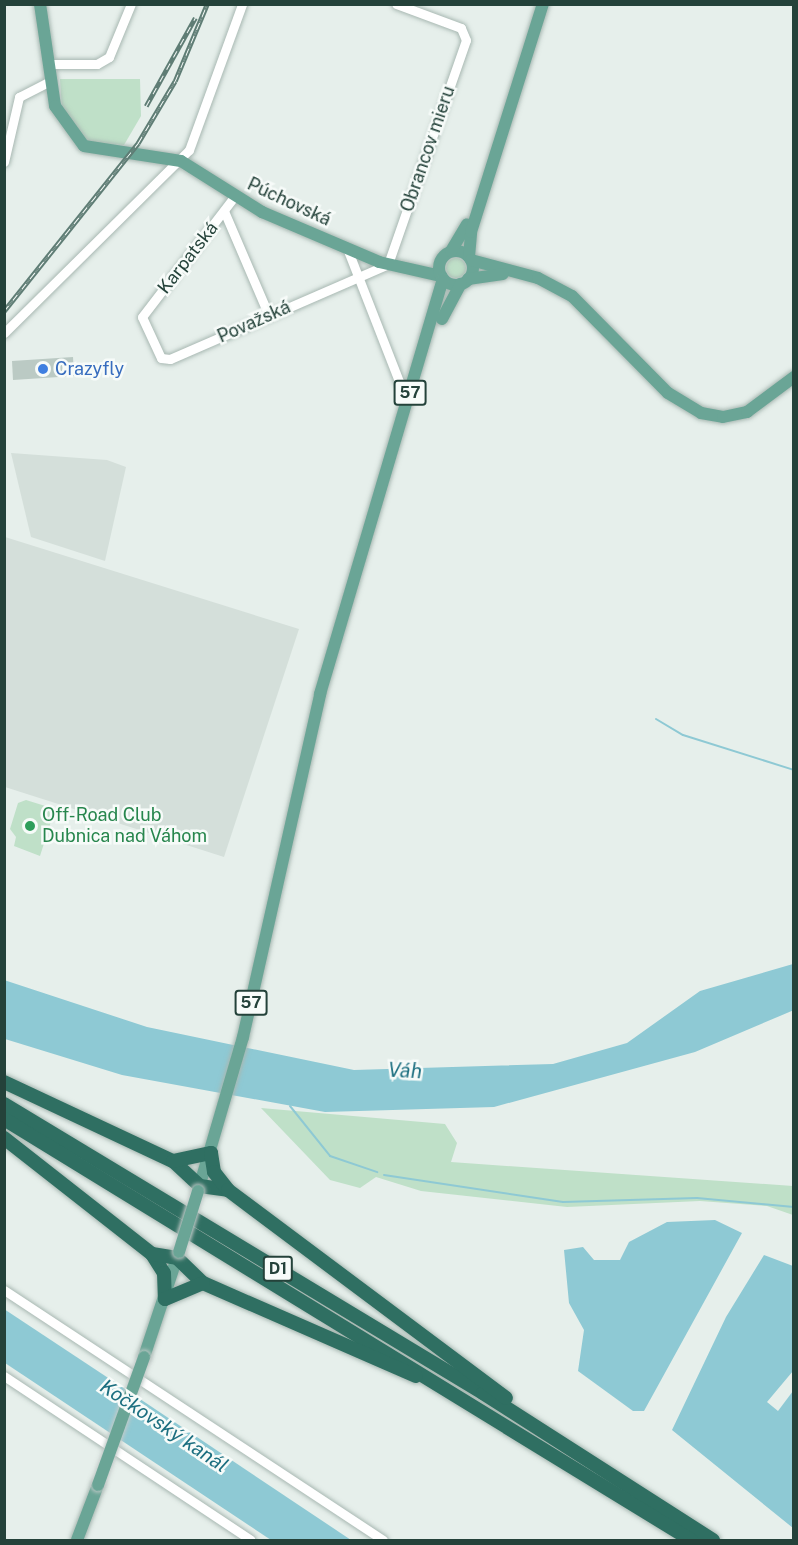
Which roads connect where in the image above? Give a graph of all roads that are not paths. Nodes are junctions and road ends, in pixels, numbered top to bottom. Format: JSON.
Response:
{"nodes":[{"id":1,"x":40,"y":4,"type":"edge"},
{"id":2,"x":131,"y":4,"type":"edge"},
{"id":3,"x":242,"y":4,"type":"edge"},
{"id":4,"x":396,"y":4,"type":"edge"},
{"id":5,"x":543,"y":4,"type":"edge"},
{"id":6,"x":419,"y":8,"type":"edge"},
{"id":7,"x":49,"y":64,"type":"junction"},
{"id":8,"x":50,"y":81,"type":"junction"},
{"id":9,"x":518,"y":81,"type":"junction"},
{"id":10,"x":5,"y":156,"type":"edge"},
{"id":11,"x":181,"y":161,"type":"junction"},
{"id":12,"x":234,"y":197,"type":"junction"},
{"id":13,"x":224,"y":211,"type":"junction"},
{"id":14,"x":347,"y":248,"type":"junction"},
{"id":15,"x":447,"y":254,"type":"junction"},
{"id":16,"x":470,"y":259,"type":"junction"},
{"id":17,"x":391,"y":264,"type":"junction"},
{"id":18,"x":519,"y":274,"type":"junction"},
{"id":19,"x":360,"y":275,"type":"junction"},
{"id":20,"x":442,"y":277,"type":"junction"},
{"id":21,"x":464,"y":282,"type":"junction"},
{"id":22,"x":269,"y":316,"type":"junction"},
{"id":23,"x":142,"y":317,"type":"joint"},
{"id":24,"x":4,"y":333,"type":"edge"},
{"id":25,"x":794,"y":377,"type":"edge"},
{"id":26,"x":400,"y":384,"type":"dead end"},
{"id":27,"x":384,"y":480,"type":"junction"},
{"id":28,"x":4,"y":1082,"type":"edge"},
{"id":29,"x":4,"y":1104,"type":"edge"},
{"id":30,"x":4,"y":1119,"type":"edge"},
{"id":31,"x":4,"y":1138,"type":"edge"},
{"id":32,"x":212,"y":1150,"type":"junction"},
{"id":33,"x":173,"y":1161,"type":"junction"},
{"id":34,"x":199,"y":1189,"type":"junction"},
{"id":35,"x":228,"y":1190,"type":"junction"},
{"id":36,"x":152,"y":1254,"type":"junction"},
{"id":37,"x":178,"y":1255,"type":"junction"},
{"id":38,"x":204,"y":1283,"type":"junction"},
{"id":39,"x":4,"y":1290,"type":"edge"},
{"id":40,"x":165,"y":1299,"type":"junction"},
{"id":41,"x":4,"y":1376,"type":"edge"},
{"id":42,"x":477,"y":1405,"type":"junction"},
{"id":43,"x":550,"y":1436,"type":"junction"},
{"id":44,"x":77,"y":1540,"type":"edge"},
{"id":45,"x":251,"y":1540,"type":"edge"},
{"id":46,"x":383,"y":1540,"type":"edge"},
{"id":47,"x":691,"y":1540,"type":"edge"},
{"id":48,"x":713,"y":1540,"type":"edge"}],
"edges":[{"from":1,"to":7,"type":"main road"},
{"from":2,"to":7,"type":"street"},
{"from":3,"to":11,"type":"street"},
{"from":4,"to":6,"type":"street"},
{"from":5,"to":9,"type":"main road","number":"57"},
{"from":6,"to":17,"type":"street","name":"Obrancov mieru"},
{"from":7,"to":8,"type":"main road"},
{"from":8,"to":10,"type":"street"},
{"from":8,"to":11,"type":"main road"},
{"from":9,"to":15,"type":"main road","number":"57"},
{"from":9,"to":16,"type":"main road","number":"57"},
{"from":11,"to":12,"type":"main road","name":"Púchovská"},
{"from":11,"to":24,"type":"street"},
{"from":12,"to":13,"type":"street","name":"Karpatská"},
{"from":12,"to":14,"type":"main road","name":"Púchovská"},
{"from":13,"to":22,"type":"street"},
{"from":13,"to":23,"type":"street","name":"Karpatská"},
{"from":14,"to":17,"type":"main road","name":"Púchovská"},
{"from":14,"to":19,"type":"street"},
{"from":15,"to":16,"type":"main road"},
{"from":15,"to":17,"type":"main road"},
{"from":15,"to":20,"type":"main road","number":"57"},
{"from":16,"to":18,"type":"main road"},
{"from":16,"to":21,"type":"main road","number":"57"},
{"from":17,"to":19,"type":"street","name":"Považská"},
{"from":17,"to":20,"type":"main road","name":"Púchovská"},
{"from":18,"to":21,"type":"main road"},
{"from":18,"to":25,"type":"main road"},
{"from":19,"to":22,"type":"street","name":"Považská"},
{"from":19,"to":26,"type":"street"},
{"from":20,"to":21,"type":"main road","name":"Púchovská"},
{"from":20,"to":27,"type":"main road","number":"57"},
{"from":21,"to":27,"type":"main road","number":"57"},
{"from":22,"to":23,"type":"street","name":"Považská"},
{"from":27,"to":32,"type":"main road","number":"57"},
{"from":28,"to":33,"type":"highway"},
{"from":29,"to":43,"type":"highway","number":"D1"},
{"from":30,"to":42,"type":"highway","number":"D1"},
{"from":31,"to":36,"type":"highway"},
{"from":32,"to":33,"type":"highway"},
{"from":32,"to":34,"type":"main road","number":"57"},
{"from":32,"to":35,"type":"highway"},
{"from":33,"to":34,"type":"highway"},
{"from":34,"to":35,"type":"highway"},
{"from":34,"to":37,"type":"main road","number":"57","bridge":true},
{"from":35,"to":43,"type":"highway"},
{"from":36,"to":37,"type":"highway"},
{"from":36,"to":40,"type":"highway"},
{"from":37,"to":38,"type":"highway"},
{"from":37,"to":40,"type":"main road","number":"57"},
{"from":38,"to":40,"type":"highway"},
{"from":38,"to":42,"type":"highway"},
{"from":39,"to":46,"type":"street"},
{"from":40,"to":44,"type":"main road","number":"57","bridge":true},
{"from":41,"to":45,"type":"street"},
{"from":42,"to":47,"type":"highway","number":"D1"},
{"from":43,"to":48,"type":"highway","number":"D1"}]}
